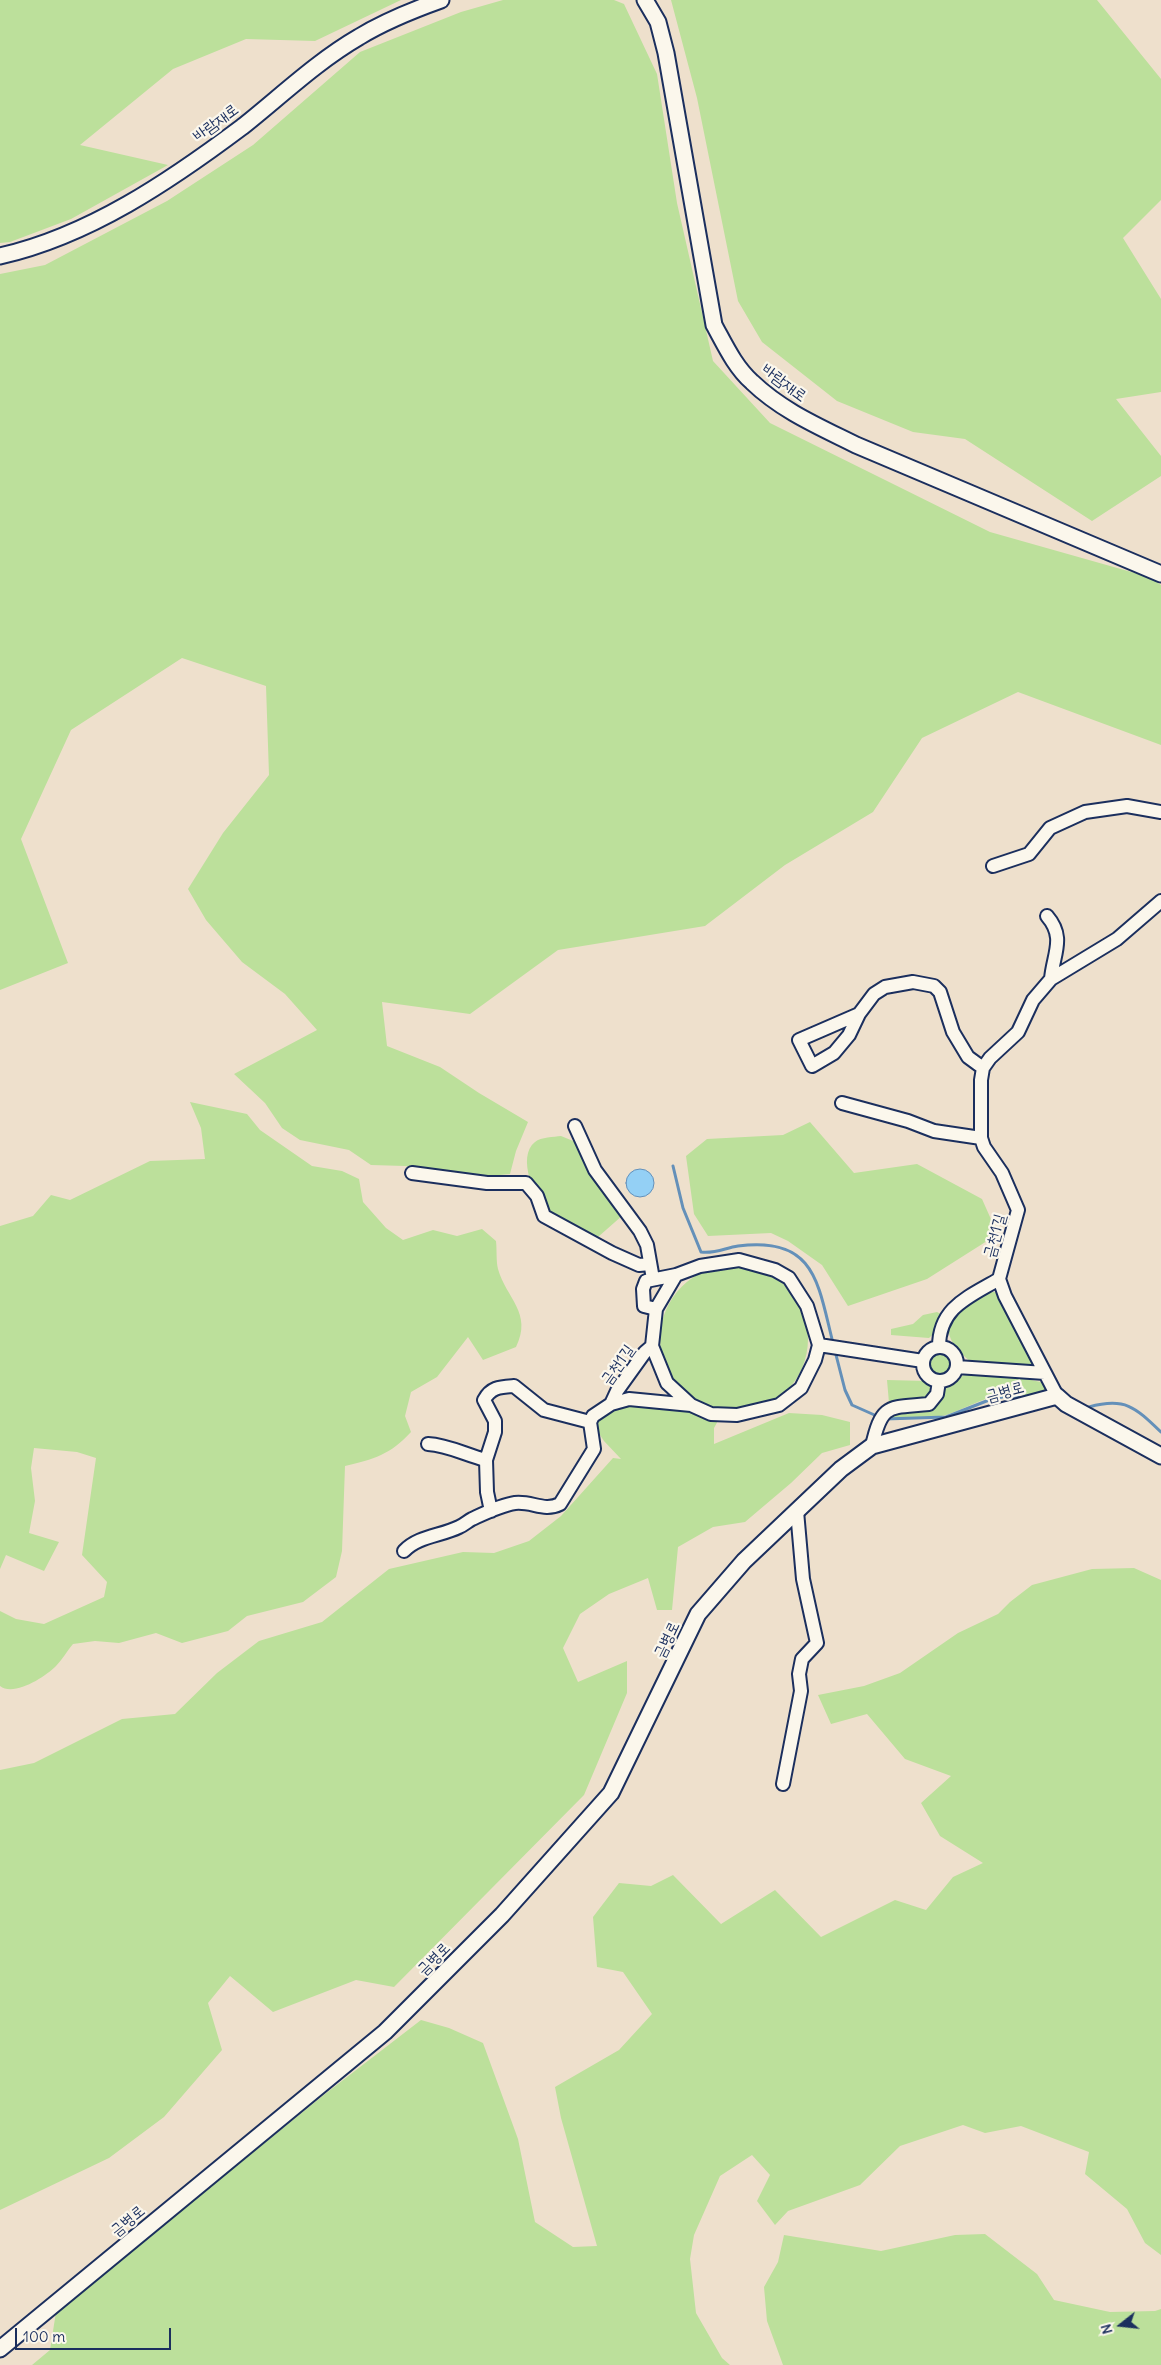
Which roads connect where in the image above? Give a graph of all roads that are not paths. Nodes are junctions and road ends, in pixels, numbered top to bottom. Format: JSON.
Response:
{"nodes":[{"id":1,"x":441,"y":0,"type":"edge"},
{"id":2,"x":645,"y":0,"type":"edge"},
{"id":3,"x":0,"y":256,"type":"edge"},
{"id":4,"x":1161,"y":574,"type":"edge"},
{"id":5,"x":1161,"y":812,"type":"edge"},
{"id":6,"x":994,"y":866,"type":"dead end"},
{"id":7,"x":1161,"y":901,"type":"edge"},
{"id":8,"x":1047,"y":916,"type":"dead end"},
{"id":9,"x":1051,"y":979,"type":"junction"},
{"id":10,"x":859,"y":1014,"type":"junction"},
{"id":11,"x":983,"y":1068,"type":"junction"},
{"id":12,"x":842,"y":1104,"type":"dead end"},
{"id":13,"x":575,"y":1126,"type":"dead end"},
{"id":14,"x":981,"y":1138,"type":"junction"},
{"id":15,"x":412,"y":1173,"type":"dead end"},
{"id":16,"x":650,"y":1264,"type":"junction"},
{"id":17,"x":676,"y":1275,"type":"junction"},
{"id":18,"x":653,"y":1279,"type":"junction"},
{"id":19,"x":999,"y":1279,"type":"junction"},
{"id":20,"x":656,"y":1309,"type":"junction"},
{"id":21,"x":652,"y":1346,"type":"junction"},
{"id":22,"x":823,"y":1346,"type":"junction"},
{"id":23,"x":939,"y":1347,"type":"junction"},
{"id":24,"x":923,"y":1362,"type":"junction"},
{"id":25,"x":957,"y":1367,"type":"junction"},
{"id":26,"x":1046,"y":1373,"type":"junction"},
{"id":27,"x":939,"y":1381,"type":"junction"},
{"id":28,"x":1062,"y":1400,"type":"junction"},
{"id":29,"x":611,"y":1404,"type":"junction"},
{"id":30,"x":691,"y":1405,"type":"junction"},
{"id":31,"x":590,"y":1422,"type":"junction"},
{"id":32,"x":428,"y":1444,"type":"dead end"},
{"id":33,"x":872,"y":1446,"type":"junction"},
{"id":34,"x":1161,"y":1456,"type":"edge"},
{"id":35,"x":486,"y":1460,"type":"junction"},
{"id":36,"x":491,"y":1511,"type":"junction"},
{"id":37,"x":797,"y":1511,"type":"junction"},
{"id":38,"x":404,"y":1551,"type":"dead end"},
{"id":39,"x":783,"y":1784,"type":"dead end"},
{"id":40,"x":0,"y":2348,"type":"edge"}],
"edges":[{"from":1,"to":3,"type":"street","name":"바람재로"},
{"from":2,"to":4,"type":"street","name":"바람재로"},
{"from":5,"to":6,"type":"street"},
{"from":7,"to":9,"type":"street"},
{"from":8,"to":9,"type":"street"},
{"from":9,"to":11,"type":"street"},
{"from":10,"to":10,"type":"street"},
{"from":10,"to":11,"type":"street"},
{"from":11,"to":14,"type":"street","name":"금천1길"},
{"from":12,"to":14,"type":"street"},
{"from":13,"to":16,"type":"street"},
{"from":14,"to":19,"type":"street","name":"금천1길"},
{"from":15,"to":16,"type":"street"},
{"from":16,"to":18,"type":"street"},
{"from":17,"to":18,"type":"street"},
{"from":17,"to":20,"type":"street"},
{"from":17,"to":22,"type":"street"},
{"from":18,"to":20,"type":"street"},
{"from":19,"to":23,"type":"street"},
{"from":19,"to":26,"type":"street","name":"금천1길"},
{"from":20,"to":21,"type":"street"},
{"from":21,"to":29,"type":"street","name":"금천1길"},
{"from":21,"to":30,"type":"street","name":"금천1길"},
{"from":22,"to":24,"type":"street"},
{"from":22,"to":30,"type":"street","name":"금천1길"},
{"from":23,"to":24,"type":"street"},
{"from":23,"to":25,"type":"street"},
{"from":24,"to":27,"type":"street"},
{"from":25,"to":26,"type":"street"},
{"from":25,"to":27,"type":"street"},
{"from":26,"to":28,"type":"street","name":"금천1길"},
{"from":27,"to":33,"type":"street"},
{"from":28,"to":33,"type":"street","name":"금병로"},
{"from":28,"to":34,"type":"street"},
{"from":29,"to":30,"type":"street"},
{"from":29,"to":31,"type":"street","name":"금천1길"},
{"from":31,"to":35,"type":"street"},
{"from":31,"to":36,"type":"street"},
{"from":32,"to":35,"type":"street"},
{"from":33,"to":37,"type":"street","name":"금병로"},
{"from":35,"to":36,"type":"street"},
{"from":36,"to":38,"type":"street"},
{"from":37,"to":39,"type":"street"},
{"from":37,"to":40,"type":"street","name":"금병로"}]}
